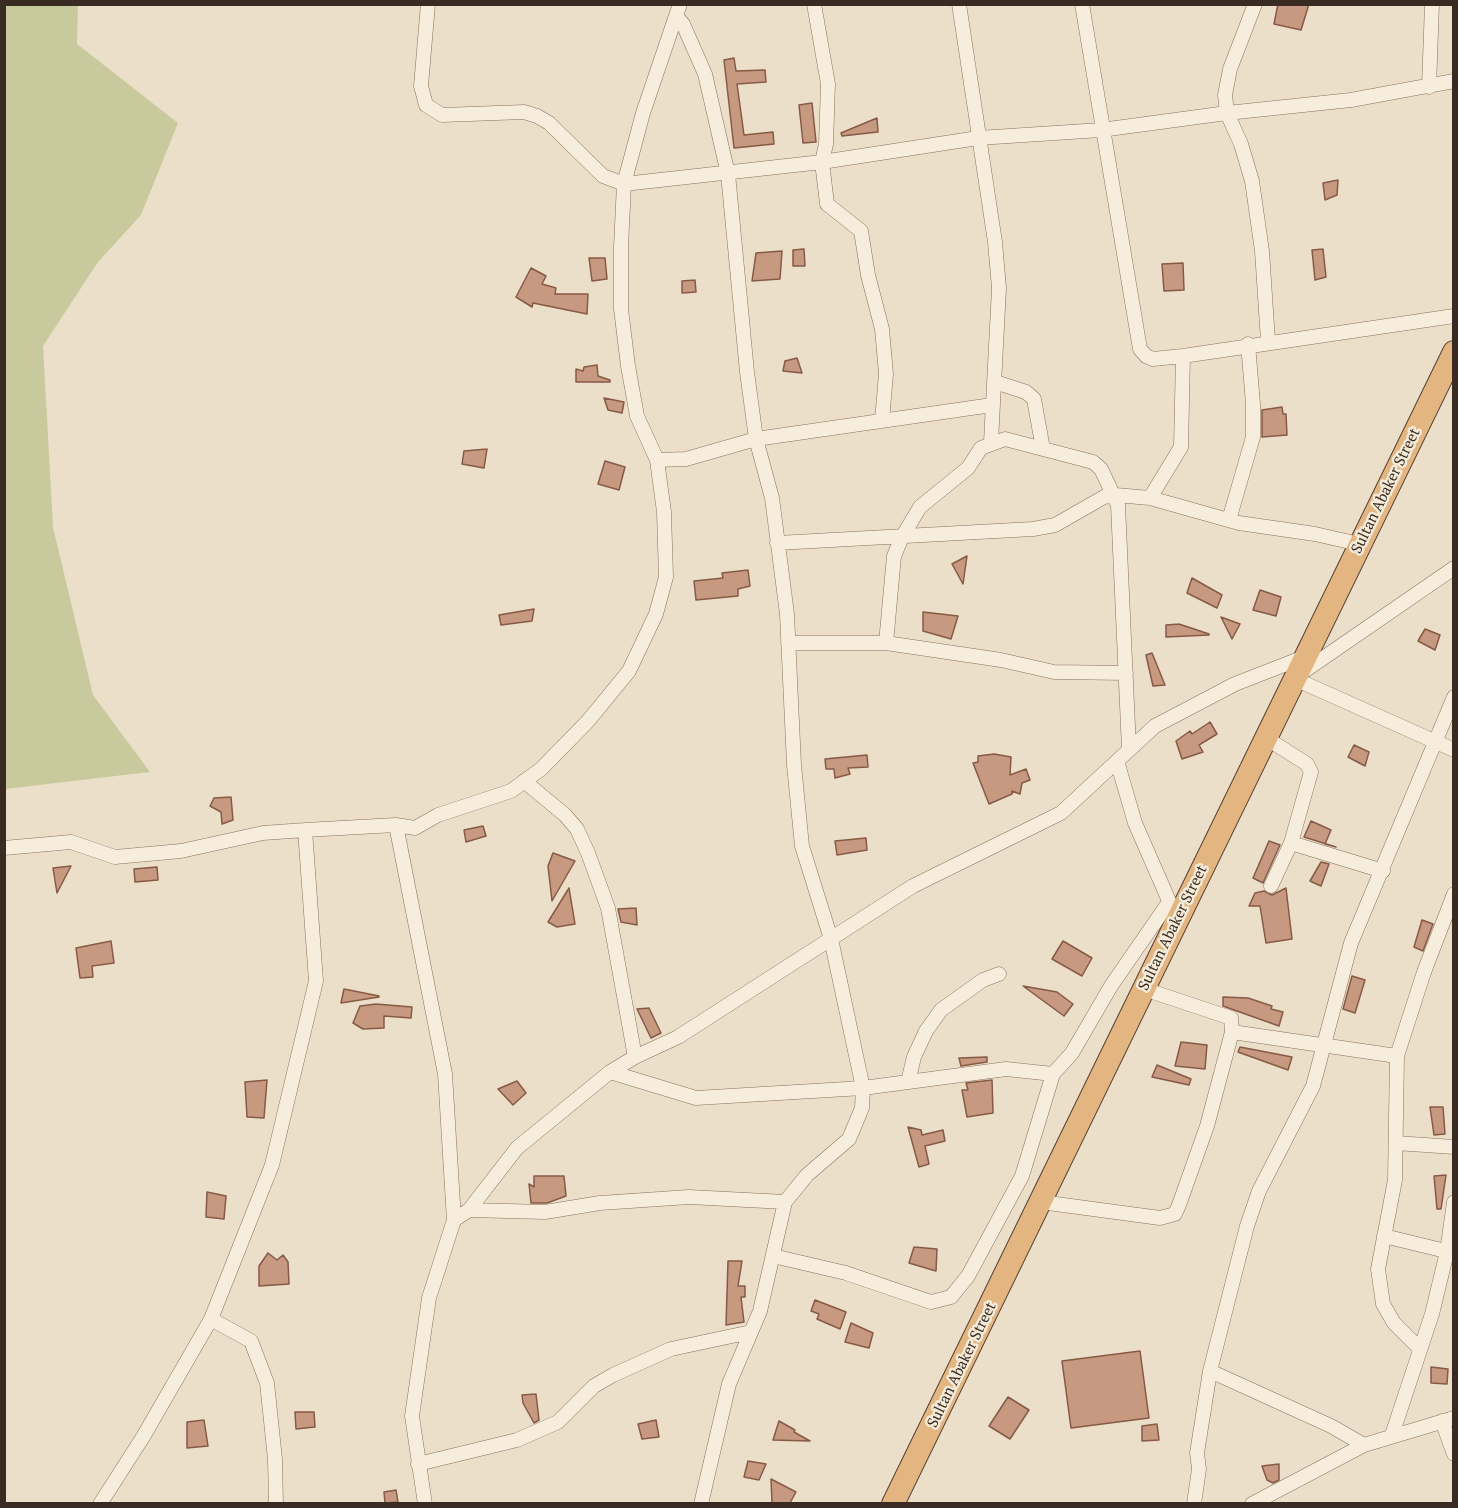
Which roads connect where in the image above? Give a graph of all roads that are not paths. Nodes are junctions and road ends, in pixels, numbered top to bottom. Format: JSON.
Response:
{"nodes":[{"id":1,"x":428,"y":4,"type":"edge"},
{"id":2,"x":814,"y":4,"type":"edge"},
{"id":3,"x":959,"y":4,"type":"edge"},
{"id":4,"x":1082,"y":4,"type":"edge"},
{"id":5,"x":1255,"y":4,"type":"edge"},
{"id":6,"x":1432,"y":4,"type":"edge"},
{"id":7,"x":678,"y":10,"type":"edge"},
{"id":8,"x":1454,"y":81,"type":"edge"},
{"id":9,"x":1429,"y":87,"type":"junction"},
{"id":10,"x":1227,"y":113,"type":"junction"},
{"id":11,"x":1101,"y":130,"type":"junction"},
{"id":12,"x":978,"y":138,"type":"junction"},
{"id":13,"x":822,"y":162,"type":"junction"},
{"id":14,"x":728,"y":174,"type":"junction"},
{"id":15,"x":624,"y":184,"type":"junction"},
{"id":16,"x":1454,"y":316,"type":"edge"},
{"id":17,"x":1268,"y":341,"type":"junction"},
{"id":18,"x":1248,"y":344,"type":"junction"},
{"id":19,"x":1454,"y":352,"type":"edge"},
{"id":20,"x":1183,"y":356,"type":"junction"},
{"id":21,"x":995,"y":382,"type":"junction"},
{"id":22,"x":992,"y":405,"type":"junction"},
{"id":23,"x":882,"y":420,"type":"junction"},
{"id":24,"x":756,"y":439,"type":"junction"},
{"id":25,"x":991,"y":442,"type":"junction"},
{"id":26,"x":1043,"y":449,"type":"junction"},
{"id":27,"x":657,"y":460,"type":"junction"},
{"id":28,"x":1116,"y":495,"type":"junction"},
{"id":29,"x":1150,"y":498,"type":"junction"},
{"id":30,"x":1229,"y":520,"type":"junction"},
{"id":31,"x":902,"y":537,"type":"junction"},
{"id":32,"x":777,"y":543,"type":"junction"},
{"id":33,"x":1359,"y":544,"type":"junction"},
{"id":34,"x":1454,"y":568,"type":"edge"},
{"id":35,"x":788,"y":643,"type":"junction"},
{"id":36,"x":886,"y":643,"type":"junction"},
{"id":37,"x":1306,"y":656,"type":"junction"},
{"id":38,"x":1126,"y":673,"type":"junction"},
{"id":39,"x":1296,"y":678,"type":"junction"},
{"id":40,"x":1454,"y":697,"type":"edge"},
{"id":41,"x":1266,"y":738,"type":"junction"},
{"id":42,"x":1434,"y":741,"type":"junction"},
{"id":43,"x":1129,"y":749,"type":"junction"},
{"id":44,"x":1454,"y":750,"type":"edge"},
{"id":45,"x":1117,"y":761,"type":"junction"},
{"id":46,"x":524,"y":781,"type":"junction"},
{"id":47,"x":396,"y":825,"type":"junction"},
{"id":48,"x":305,"y":830,"type":"junction"},
{"id":49,"x":1290,"y":843,"type":"junction"},
{"id":50,"x":4,"y":848,"type":"edge"},
{"id":51,"x":1383,"y":871,"type":"junction"},
{"id":52,"x":1271,"y":886,"type":"dead end"},
{"id":53,"x":1454,"y":894,"type":"edge"},
{"id":54,"x":1173,"y":911,"type":"junction"},
{"id":55,"x":831,"y":939,"type":"junction"},
{"id":56,"x":999,"y":974,"type":"dead end"},
{"id":57,"x":1144,"y":989,"type":"junction"},
{"id":58,"x":1232,"y":1032,"type":"junction"},
{"id":59,"x":1324,"y":1047,"type":"junction"},
{"id":60,"x":1397,"y":1056,"type":"junction"},
{"id":61,"x":634,"y":1057,"type":"junction"},
{"id":62,"x":610,"y":1072,"type":"junction"},
{"id":63,"x":1053,"y":1074,"type":"junction"},
{"id":64,"x":908,"y":1082,"type":"junction"},
{"id":65,"x":863,"y":1088,"type":"junction"},
{"id":66,"x":1396,"y":1143,"type":"junction"},
{"id":67,"x":1454,"y":1147,"type":"edge"},
{"id":68,"x":786,"y":1202,"type":"junction"},
{"id":69,"x":1041,"y":1202,"type":"junction"},
{"id":70,"x":1454,"y":1203,"type":"edge"},
{"id":71,"x":469,"y":1210,"type":"junction"},
{"id":72,"x":454,"y":1220,"type":"junction"},
{"id":73,"x":1384,"y":1236,"type":"junction"},
{"id":74,"x":1450,"y":1252,"type":"edge"},
{"id":75,"x":772,"y":1256,"type":"junction"},
{"id":76,"x":211,"y":1318,"type":"junction"},
{"id":77,"x":751,"y":1332,"type":"junction"},
{"id":78,"x":1419,"y":1348,"type":"junction"},
{"id":79,"x":1210,"y":1371,"type":"junction"},
{"id":80,"x":1448,"y":1419,"type":"edge"},
{"id":81,"x":1392,"y":1435,"type":"junction"},
{"id":82,"x":1364,"y":1444,"type":"junction"},
{"id":83,"x":1454,"y":1454,"type":"edge"},
{"id":84,"x":418,"y":1464,"type":"junction"},
{"id":85,"x":100,"y":1503,"type":"edge"},
{"id":86,"x":276,"y":1503,"type":"edge"},
{"id":87,"x":425,"y":1503,"type":"edge"},
{"id":88,"x":701,"y":1503,"type":"edge"},
{"id":89,"x":893,"y":1503,"type":"edge"},
{"id":90,"x":1194,"y":1503,"type":"edge"},
{"id":91,"x":1252,"y":1503,"type":"edge"}],
"edges":[{"from":1,"to":15,"type":"street"},
{"from":2,"to":13,"type":"street"},
{"from":3,"to":12,"type":"street"},
{"from":4,"to":11,"type":"street"},
{"from":5,"to":10,"type":"street"},
{"from":6,"to":9,"type":"street"},
{"from":7,"to":14,"type":"street"},
{"from":7,"to":15,"type":"street"},
{"from":8,"to":9,"type":"street"},
{"from":9,"to":10,"type":"street"},
{"from":10,"to":11,"type":"street"},
{"from":10,"to":17,"type":"street"},
{"from":11,"to":12,"type":"street"},
{"from":11,"to":20,"type":"street"},
{"from":12,"to":13,"type":"street"},
{"from":12,"to":21,"type":"street"},
{"from":13,"to":14,"type":"street"},
{"from":13,"to":23,"type":"street"},
{"from":14,"to":15,"type":"street"},
{"from":14,"to":24,"type":"street"},
{"from":15,"to":27,"type":"street"},
{"from":16,"to":17,"type":"street"},
{"from":17,"to":18,"type":"street"},
{"from":18,"to":20,"type":"street"},
{"from":18,"to":30,"type":"street"},
{"from":19,"to":33,"type":"highway","name":"Sultan Abaker Street"},
{"from":20,"to":29,"type":"street"},
{"from":21,"to":22,"type":"street"},
{"from":21,"to":26,"type":"street"},
{"from":22,"to":23,"type":"street"},
{"from":22,"to":25,"type":"street"},
{"from":23,"to":24,"type":"street"},
{"from":24,"to":27,"type":"street"},
{"from":24,"to":32,"type":"street"},
{"from":25,"to":26,"type":"street"},
{"from":25,"to":31,"type":"street"},
{"from":26,"to":28,"type":"street"},
{"from":27,"to":46,"type":"street"},
{"from":28,"to":29,"type":"street"},
{"from":28,"to":31,"type":"street"},
{"from":28,"to":38,"type":"street"},
{"from":29,"to":30,"type":"street"},
{"from":30,"to":33,"type":"street"},
{"from":31,"to":32,"type":"street"},
{"from":31,"to":36,"type":"street"},
{"from":32,"to":35,"type":"street"},
{"from":33,"to":37,"type":"highway","name":"Sultan Abaker Street"},
{"from":34,"to":39,"type":"street"},
{"from":35,"to":36,"type":"street"},
{"from":35,"to":55,"type":"street"},
{"from":36,"to":38,"type":"street"},
{"from":37,"to":39,"type":"highway","name":"Sultan Abaker Street"},
{"from":37,"to":43,"type":"street"},
{"from":38,"to":43,"type":"street"},
{"from":39,"to":41,"type":"highway","name":"Sultan Abaker Street"},
{"from":39,"to":42,"type":"street"},
{"from":40,"to":42,"type":"street"},
{"from":41,"to":49,"type":"street"},
{"from":41,"to":54,"type":"highway","name":"Sultan Abaker Street"},
{"from":42,"to":44,"type":"street"},
{"from":42,"to":51,"type":"street"},
{"from":43,"to":45,"type":"street"},
{"from":45,"to":54,"type":"street"},
{"from":45,"to":55,"type":"street"},
{"from":46,"to":47,"type":"street"},
{"from":46,"to":61,"type":"street"},
{"from":47,"to":48,"type":"street"},
{"from":47,"to":72,"type":"street"},
{"from":48,"to":50,"type":"street"},
{"from":48,"to":76,"type":"street"},
{"from":49,"to":51,"type":"street"},
{"from":49,"to":52,"type":"street"},
{"from":51,"to":59,"type":"street"},
{"from":53,"to":60,"type":"street"},
{"from":54,"to":57,"type":"highway","name":"Sultan Abaker Street"},
{"from":54,"to":63,"type":"street"},
{"from":55,"to":61,"type":"street"},
{"from":55,"to":65,"type":"street"},
{"from":56,"to":64,"type":"street"},
{"from":57,"to":58,"type":"street"},
{"from":57,"to":69,"type":"highway","name":"Sultan Abaker Street"},
{"from":58,"to":59,"type":"street"},
{"from":58,"to":69,"type":"street"},
{"from":59,"to":60,"type":"street"},
{"from":59,"to":79,"type":"street"},
{"from":60,"to":66,"type":"street"},
{"from":61,"to":62,"type":"street"},
{"from":62,"to":65,"type":"street"},
{"from":62,"to":71,"type":"street"},
{"from":63,"to":64,"type":"street"},
{"from":63,"to":75,"type":"street"},
{"from":64,"to":65,"type":"street"},
{"from":65,"to":68,"type":"street"},
{"from":66,"to":67,"type":"street"},
{"from":66,"to":73,"type":"street"},
{"from":68,"to":71,"type":"street"},
{"from":68,"to":75,"type":"street"},
{"from":69,"to":89,"type":"highway","name":"Sultan Abaker Street"},
{"from":70,"to":74,"type":"street"},
{"from":71,"to":72,"type":"street"},
{"from":72,"to":84,"type":"street"},
{"from":73,"to":74,"type":"street"},
{"from":73,"to":78,"type":"street"},
{"from":74,"to":78,"type":"street"},
{"from":75,"to":77,"type":"street"},
{"from":76,"to":85,"type":"street"},
{"from":76,"to":86,"type":"street"},
{"from":77,"to":84,"type":"street"},
{"from":77,"to":88,"type":"street"},
{"from":78,"to":81,"type":"street"},
{"from":79,"to":82,"type":"street"},
{"from":79,"to":90,"type":"street"},
{"from":80,"to":81,"type":"street"},
{"from":80,"to":83,"type":"street"},
{"from":81,"to":82,"type":"street"},
{"from":82,"to":91,"type":"street"},
{"from":84,"to":87,"type":"street"}]}
